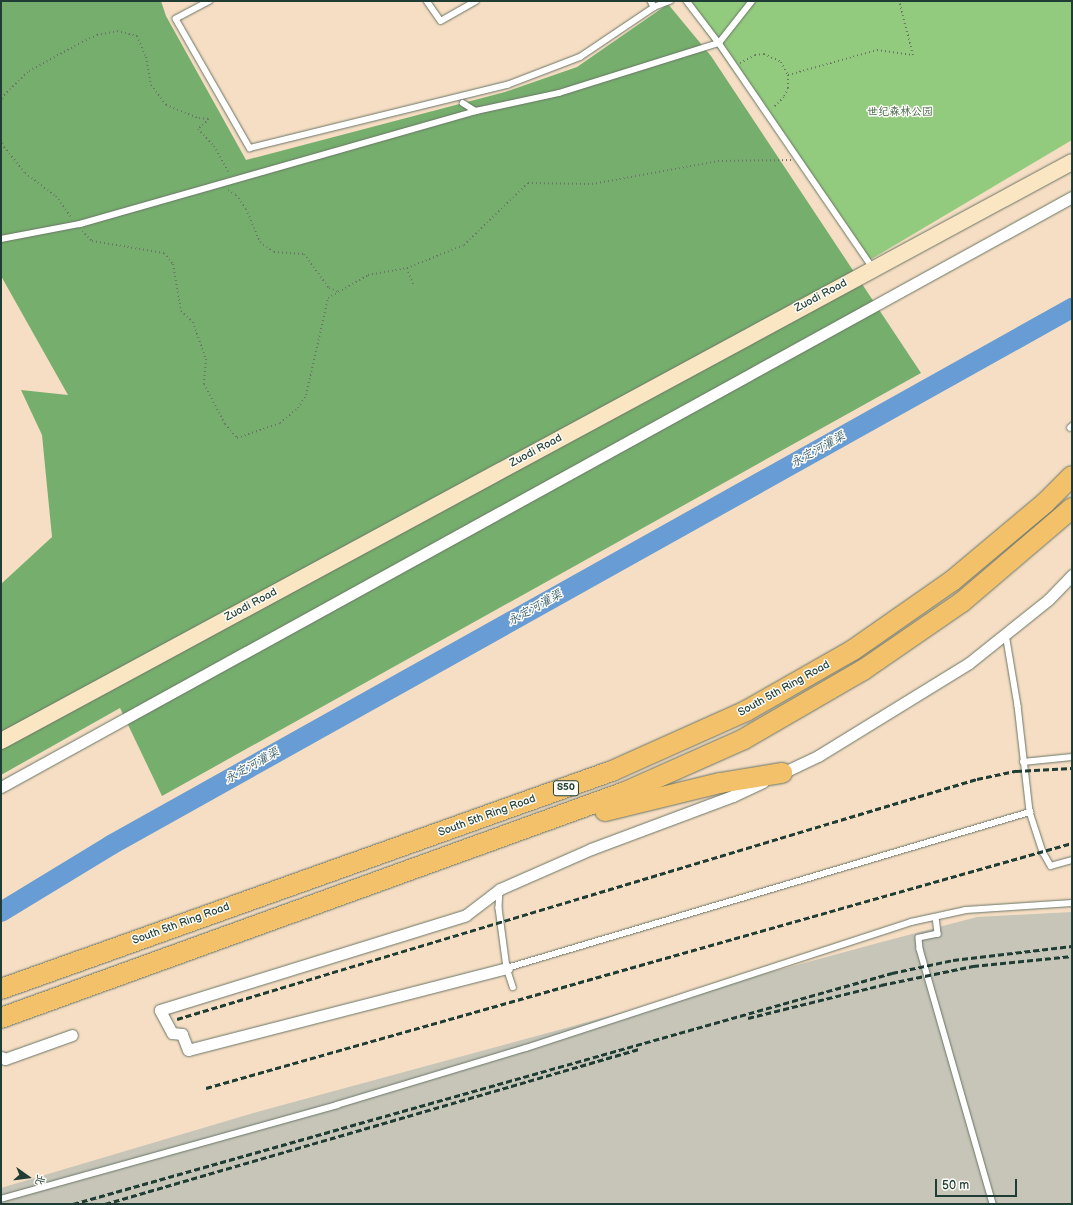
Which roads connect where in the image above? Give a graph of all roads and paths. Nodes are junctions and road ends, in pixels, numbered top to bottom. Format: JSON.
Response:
{"nodes":[{"id":1,"x":210,"y":1,"type":"edge"},
{"id":2,"x":427,"y":1,"type":"edge"},
{"id":3,"x":476,"y":1,"type":"edge"},
{"id":4,"x":651,"y":1,"type":"edge"},
{"id":5,"x":670,"y":1,"type":"edge"},
{"id":6,"x":687,"y":1,"type":"edge"},
{"id":7,"x":752,"y":1,"type":"edge"},
{"id":8,"x":899,"y":1,"type":"edge"},
{"id":9,"x":654,"y":7,"type":"junction"},
{"id":10,"x":719,"y":43,"type":"junction"},
{"id":11,"x":735,"y":67,"type":"junction"},
{"id":12,"x":788,"y":75,"type":"junction"},
{"id":13,"x":1,"y":103,"type":"edge"},
{"id":14,"x":463,"y":103,"type":"dead end"},
{"id":15,"x":476,"y":111,"type":"junction"},
{"id":16,"x":766,"y":113,"type":"junction"},
{"id":17,"x":1,"y":139,"type":"edge"},
{"id":18,"x":798,"y":160,"type":"junction"},
{"id":19,"x":1072,"y":162,"type":"edge"},
{"id":20,"x":233,"y":181,"type":"junction"},
{"id":21,"x":221,"y":185,"type":"junction"},
{"id":22,"x":1072,"y":197,"type":"edge"},
{"id":23,"x":76,"y":225,"type":"junction"},
{"id":24,"x":1,"y":240,"type":"edge"},
{"id":25,"x":407,"y":268,"type":"junction"},
{"id":26,"x":873,"y":268,"type":"junction"},
{"id":27,"x":413,"y":284,"type":"dead end"},
{"id":28,"x":339,"y":292,"type":"junction"},
{"id":29,"x":1072,"y":476,"type":"edge"},
{"id":30,"x":1072,"y":508,"type":"edge"},
{"id":31,"x":1072,"y":575,"type":"edge"},
{"id":32,"x":1006,"y":634,"type":"junction"},
{"id":33,"x":1,"y":741,"type":"edge"},
{"id":34,"x":1072,"y":757,"type":"edge"},
{"id":35,"x":1023,"y":762,"type":"junction"},
{"id":36,"x":782,"y":773,"type":"junction"},
{"id":37,"x":1,"y":787,"type":"edge"},
{"id":38,"x":1030,"y":812,"type":"junction"},
{"id":39,"x":518,"y":833,"type":"junction"},
{"id":40,"x":1072,"y":860,"type":"edge"},
{"id":41,"x":500,"y":889,"type":"junction"},
{"id":42,"x":1072,"y":903,"type":"edge"},
{"id":43,"x":936,"y":917,"type":"junction"},
{"id":44,"x":507,"y":968,"type":"junction"},
{"id":45,"x":513,"y":987,"type":"dead end"},
{"id":46,"x":1,"y":989,"type":"edge"},
{"id":47,"x":1,"y":1018,"type":"edge"},
{"id":48,"x":72,"y":1035,"type":"dead end"},
{"id":49,"x":1,"y":1057,"type":"edge"},
{"id":50,"x":1,"y":1199,"type":"edge"},
{"id":51,"x":993,"y":1204,"type":"edge"}],
"edges":[{"from":1,"to":9,"type":"lane"},
{"from":2,"to":3,"type":"lane"},
{"from":4,"to":9,"type":"lane"},
{"from":5,"to":9,"type":"lane"},
{"from":6,"to":10,"type":"lane"},
{"from":7,"to":10,"type":"lane"},
{"from":8,"to":12,"type":"path"},
{"from":10,"to":11,"type":"lane"},
{"from":10,"to":15,"type":"lane"},
{"from":11,"to":12,"type":"path"},
{"from":11,"to":16,"type":"lane"},
{"from":12,"to":16,"type":"path"},
{"from":13,"to":20,"type":"path"},
{"from":14,"to":15,"type":"lane"},
{"from":15,"to":20,"type":"lane"},
{"from":16,"to":18,"type":"lane"},
{"from":17,"to":23,"type":"path"},
{"from":18,"to":25,"type":"path"},
{"from":18,"to":26,"type":"lane"},
{"from":19,"to":26,"type":"main road","name":"Zuodi Road"},
{"from":20,"to":21,"type":"lane"},
{"from":21,"to":23,"type":"lane"},
{"from":21,"to":28,"type":"path"},
{"from":22,"to":37,"type":"street"},
{"from":23,"to":24,"type":"lane"},
{"from":23,"to":28,"type":"path"},
{"from":25,"to":27,"type":"path"},
{"from":25,"to":28,"type":"path"},
{"from":26,"to":33,"type":"main road","name":"Zuodi Road"},
{"from":29,"to":46,"type":"highway","name":"South 5th Ring Road","number":"S50"},
{"from":30,"to":39,"type":"highway","name":"South 5th Ring Road","number":"S50"},
{"from":31,"to":32,"type":"street"},
{"from":32,"to":35,"type":"lane"},
{"from":32,"to":36,"type":"street"},
{"from":34,"to":35,"type":"lane"},
{"from":35,"to":38,"type":"lane"},
{"from":36,"to":39,"type":"highway"},
{"from":36,"to":41,"type":"street"},
{"from":38,"to":40,"type":"lane"},
{"from":38,"to":44,"type":"lane"},
{"from":39,"to":47,"type":"highway","name":"South 5th Ring Road","number":"S50"},
{"from":41,"to":44,"type":"lane"},
{"from":41,"to":44,"type":"street"},
{"from":42,"to":43,"type":"lane"},
{"from":43,"to":50,"type":"lane"},
{"from":43,"to":51,"type":"lane"},
{"from":44,"to":45,"type":"lane"},
{"from":48,"to":49,"type":"street"}]}
